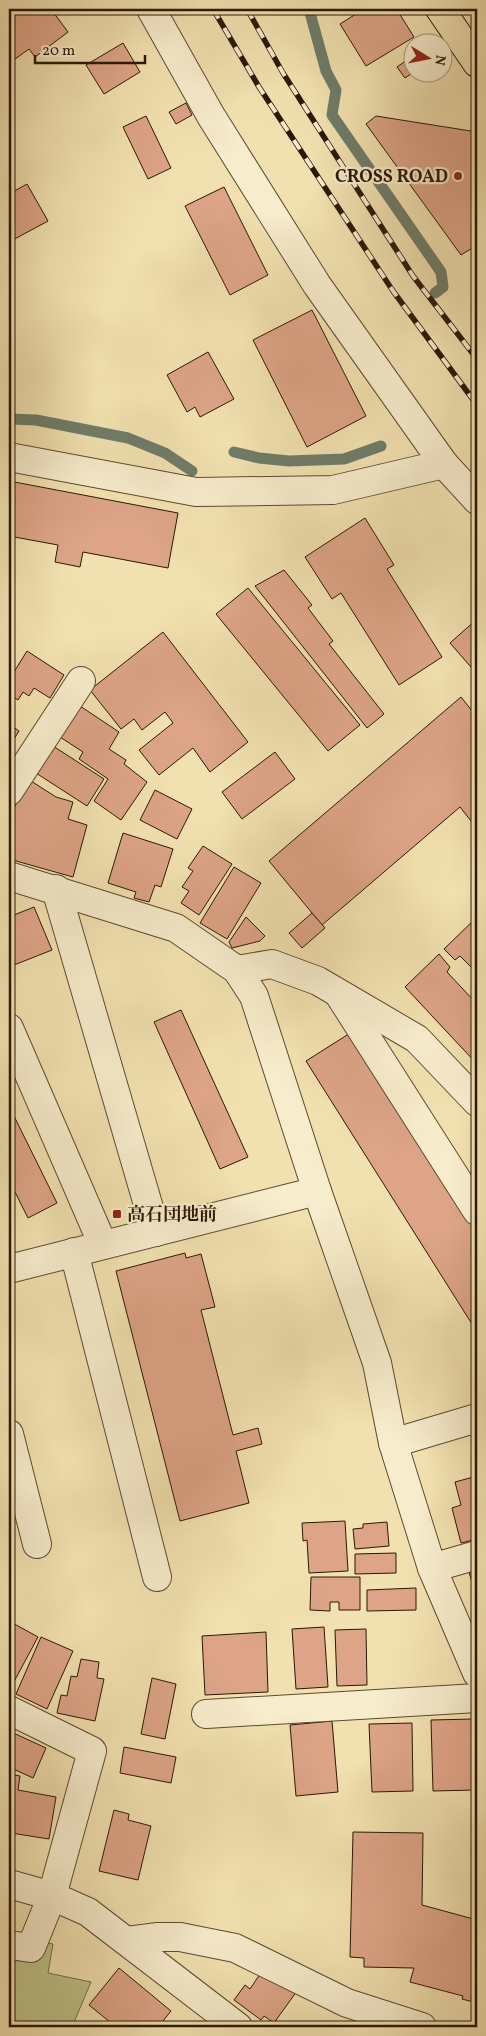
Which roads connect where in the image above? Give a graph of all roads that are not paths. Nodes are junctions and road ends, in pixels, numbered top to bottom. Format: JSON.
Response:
{"nodes":[{"id":1,"x":151,"y":9,"type":"edge"},
{"id":2,"x":440,"y":9,"type":"edge"},
{"id":3,"x":477,"y":63,"type":"edge"},
{"id":4,"x":9,"y":457,"type":"edge"},
{"id":5,"x":444,"y":464,"type":"junction"},
{"id":6,"x":477,"y":500,"type":"edge"},
{"id":7,"x":81,"y":681,"type":"dead end"},
{"id":8,"x":9,"y":791,"type":"edge"},
{"id":9,"x":9,"y":876,"type":"edge"},
{"id":10,"x":56,"y":889,"type":"junction"},
{"id":11,"x":237,"y":970,"type":"junction"},
{"id":12,"x":338,"y":992,"type":"junction"},
{"id":13,"x":9,"y":1028,"type":"edge"},
{"id":14,"x":477,"y":1102,"type":"edge"},
{"id":15,"x":317,"y":1191,"type":"junction"},
{"id":16,"x":477,"y":1211,"type":"edge"},
{"id":17,"x":156,"y":1232,"type":"junction"},
{"id":18,"x":103,"y":1245,"type":"junction"},
{"id":19,"x":74,"y":1252,"type":"junction"},
{"id":20,"x":9,"y":1269,"type":"edge"},
{"id":21,"x":477,"y":1418,"type":"edge"},
{"id":22,"x":9,"y":1434,"type":"edge"},
{"id":23,"x":393,"y":1443,"type":"junction"},
{"id":24,"x":37,"y":1544,"type":"dead end"},
{"id":25,"x":477,"y":1555,"type":"edge"},
{"id":26,"x":432,"y":1568,"type":"junction"},
{"id":27,"x":157,"y":1577,"type":"dead end"},
{"id":28,"x":475,"y":1662,"type":"edge"},
{"id":29,"x":477,"y":1698,"type":"edge"},
{"id":30,"x":9,"y":1710,"type":"edge"},
{"id":31,"x":206,"y":1714,"type":"dead end"},
{"id":32,"x":9,"y":1884,"type":"edge"},
{"id":33,"x":52,"y":1896,"type":"junction"},
{"id":34,"x":127,"y":1941,"type":"junction"},
{"id":35,"x":9,"y":1944,"type":"edge"},
{"id":36,"x":238,"y":2027,"type":"edge"},
{"id":37,"x":422,"y":2027,"type":"edge"}],
"edges":[{"from":1,"to":5,"type":"street"},
{"from":2,"to":3,"type":"main road"},
{"from":4,"to":5,"type":"street"},
{"from":5,"to":6,"type":"street"},
{"from":7,"to":8,"type":"street"},
{"from":9,"to":10,"type":"street"},
{"from":10,"to":11,"type":"street"},
{"from":10,"to":17,"type":"street"},
{"from":11,"to":12,"type":"street"},
{"from":11,"to":15,"type":"street"},
{"from":12,"to":14,"type":"street"},
{"from":12,"to":16,"type":"street"},
{"from":13,"to":18,"type":"street"},
{"from":15,"to":17,"type":"street"},
{"from":15,"to":23,"type":"street"},
{"from":17,"to":18,"type":"street"},
{"from":18,"to":19,"type":"street"},
{"from":19,"to":20,"type":"street"},
{"from":19,"to":27,"type":"street"},
{"from":21,"to":23,"type":"street"},
{"from":22,"to":24,"type":"street"},
{"from":23,"to":26,"type":"street"},
{"from":25,"to":26,"type":"street"},
{"from":26,"to":28,"type":"street"},
{"from":29,"to":31,"type":"street"},
{"from":30,"to":33,"type":"street"},
{"from":32,"to":33,"type":"street"},
{"from":33,"to":34,"type":"street"},
{"from":33,"to":35,"type":"street"},
{"from":34,"to":36,"type":"street"},
{"from":34,"to":37,"type":"street"}]}
